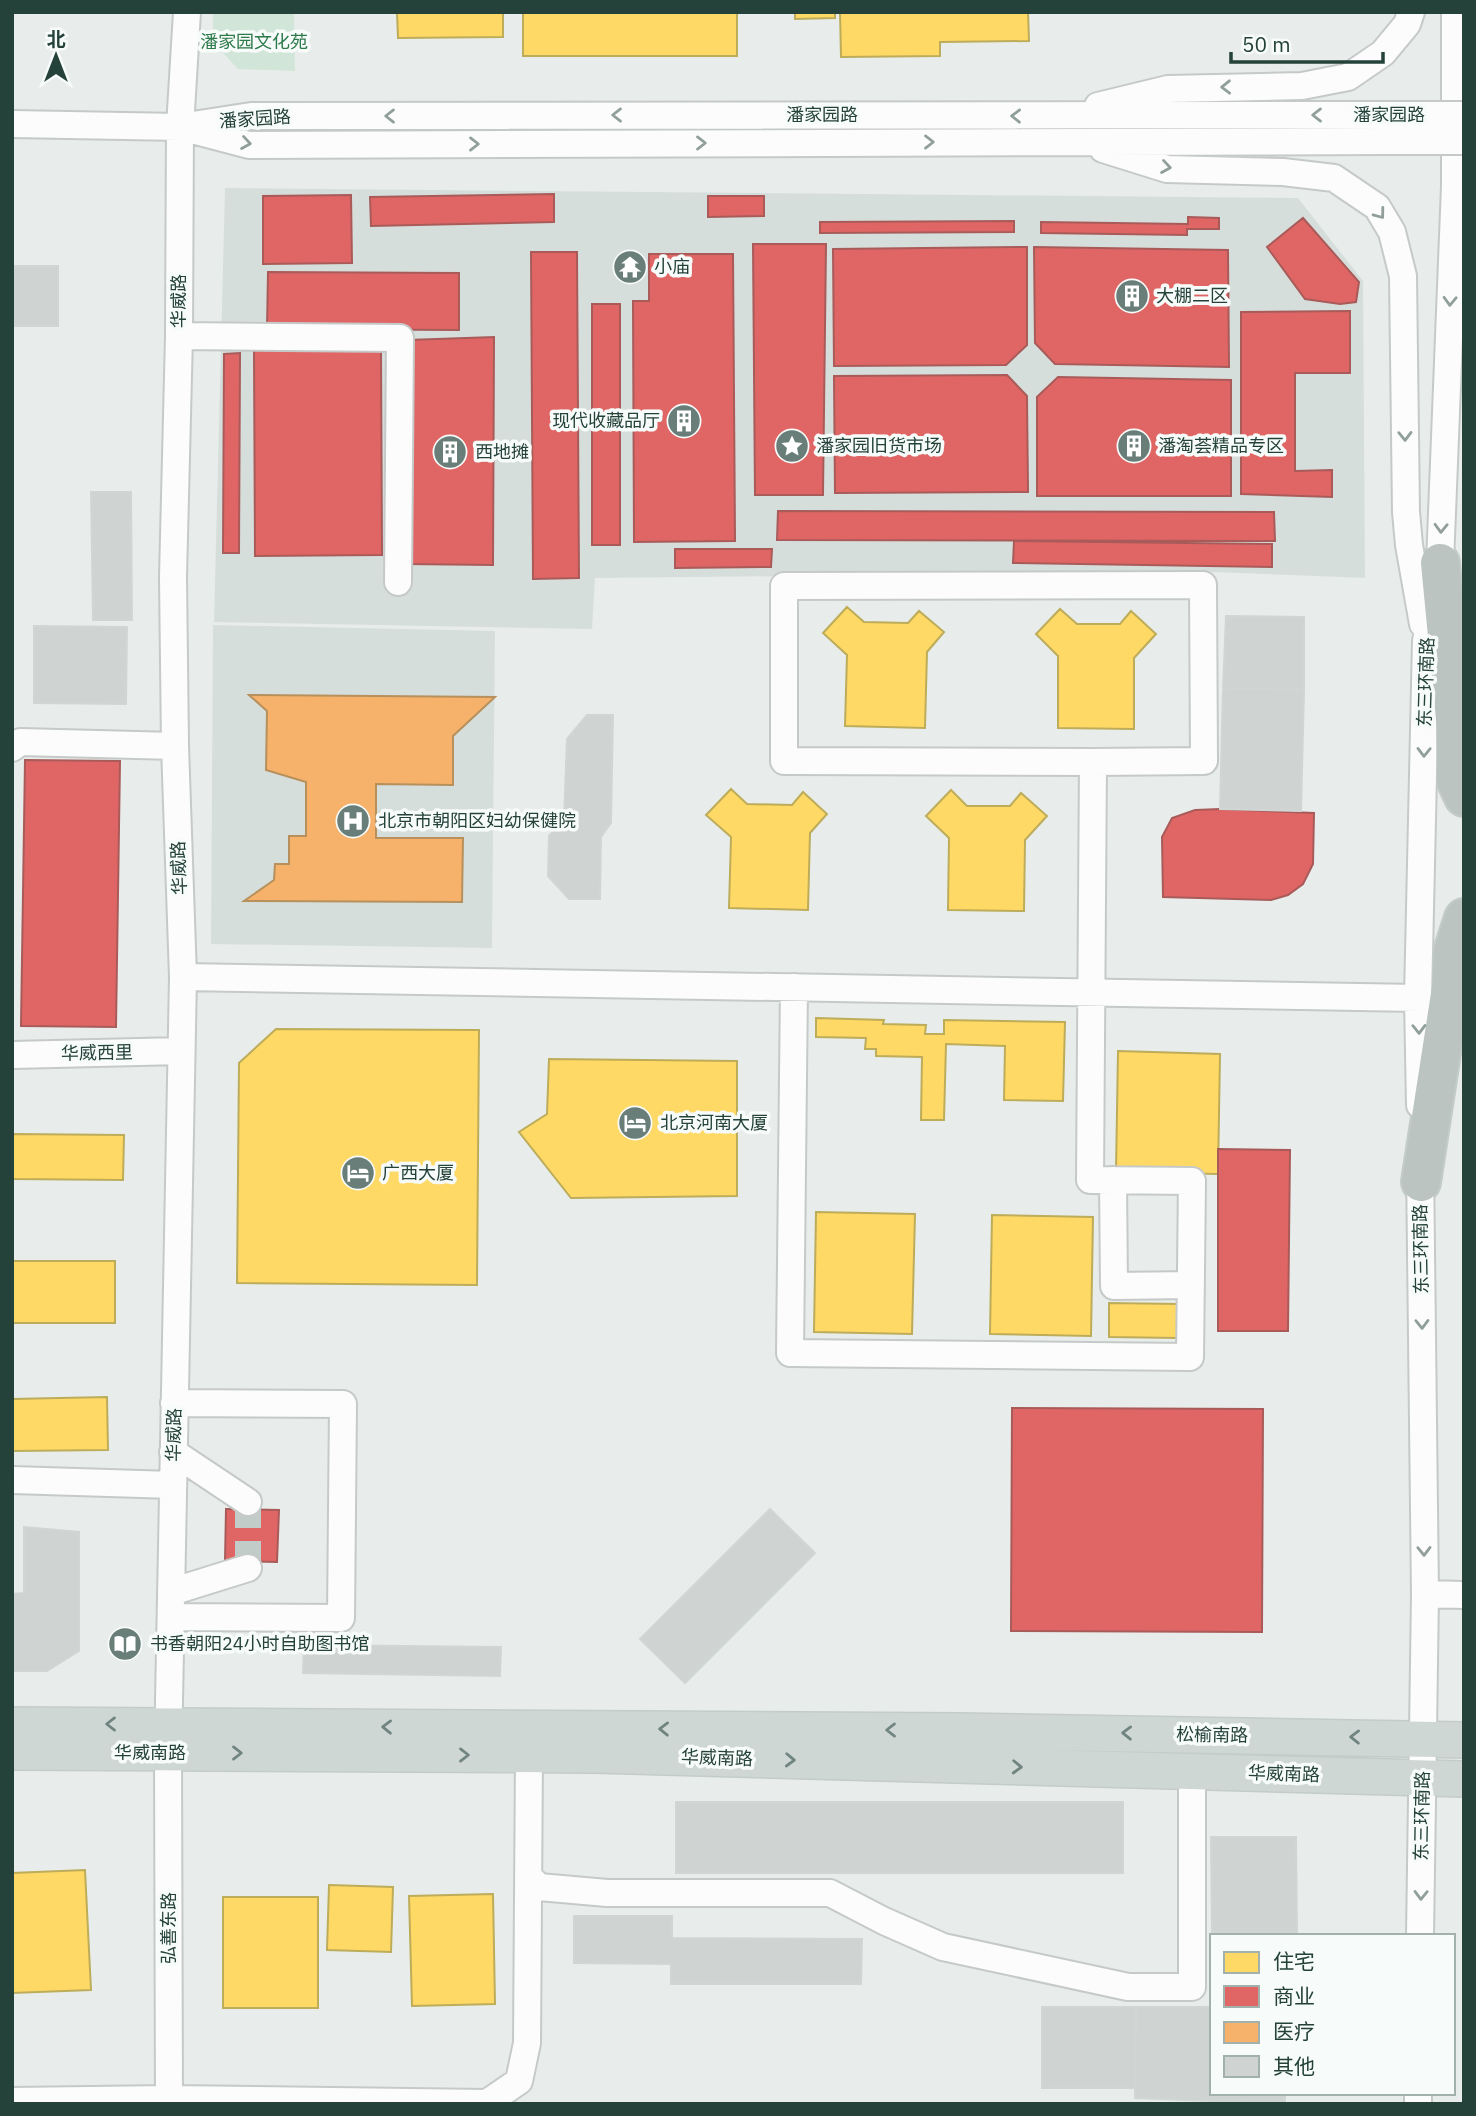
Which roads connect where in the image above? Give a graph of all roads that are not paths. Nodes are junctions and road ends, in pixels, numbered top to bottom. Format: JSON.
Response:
{"nodes":[{"id":1,"x":187,"y":12,"type":"edge"},
{"id":2,"x":1411,"y":12,"type":"edge"},
{"id":3,"x":1455,"y":12,"type":"edge"},
{"id":4,"x":1057,"y":116,"type":"junction"},
{"id":5,"x":1464,"y":116,"type":"edge"},
{"id":6,"x":12,"y":124,"type":"edge"},
{"id":7,"x":180,"y":127,"type":"junction"},
{"id":8,"x":1385,"y":128,"type":"junction"},
{"id":9,"x":1464,"y":141,"type":"edge"},
{"id":10,"x":1077,"y":142,"type":"junction"},
{"id":11,"x":179,"y":336,"type":"junction"},
{"id":12,"x":1440,"y":563,"type":"junction"},
{"id":13,"x":398,"y":582,"type":"dead end"},
{"id":14,"x":1426,"y":641,"type":"junction"},
{"id":15,"x":175,"y":746,"type":"junction"},
{"id":16,"x":12,"y":748,"type":"edge"},
{"id":17,"x":1093,"y":762,"type":"junction"},
{"id":18,"x":1464,"y":797,"type":"edge"},
{"id":19,"x":1464,"y":918,"type":"edge"},
{"id":20,"x":183,"y":977,"type":"junction"},
{"id":21,"x":794,"y":988,"type":"junction"},
{"id":22,"x":1092,"y":992,"type":"junction"},
{"id":23,"x":1418,"y":998,"type":"junction"},
{"id":24,"x":181,"y":1051,"type":"junction"},
{"id":25,"x":12,"y":1055,"type":"edge"},
{"id":26,"x":1113,"y":1180,"type":"junction"},
{"id":27,"x":1420,"y":1182,"type":"junction"},
{"id":28,"x":1191,"y":1284,"type":"junction"},
{"id":29,"x":174,"y":1403,"type":"junction"},
{"id":30,"x":173,"y":1452,"type":"junction"},
{"id":31,"x":12,"y":1480,"type":"edge"},
{"id":32,"x":173,"y":1485,"type":"junction"},
{"id":33,"x":248,"y":1502,"type":"dead end"},
{"id":34,"x":248,"y":1569,"type":"dead end"},
{"id":35,"x":1425,"y":1594,"type":"junction"},
{"id":36,"x":1464,"y":1595,"type":"edge"},
{"id":37,"x":171,"y":1605,"type":"junction"},
{"id":38,"x":12,"y":1725,"type":"edge"},
{"id":39,"x":960,"y":1731,"type":"joint"},
{"id":40,"x":169,"y":1739,"type":"junction"},
{"id":41,"x":1423,"y":1739,"type":"junction"},
{"id":42,"x":1464,"y":1740,"type":"edge"},
{"id":43,"x":12,"y":1752,"type":"edge"},
{"id":44,"x":529,"y":1756,"type":"junction"},
{"id":45,"x":1192,"y":1771,"type":"junction"},
{"id":46,"x":1422,"y":1778,"type":"junction"},
{"id":47,"x":1464,"y":1779,"type":"edge"},
{"id":48,"x":528,"y":1876,"type":"junction"},
{"id":49,"x":1420,"y":1934,"type":"edge"},
{"id":50,"x":169,"y":2101,"type":"edge"},
{"id":51,"x":12,"y":2102,"type":"edge"}],
"edges":[{"from":1,"to":7,"type":"street","name":"华威路"},
{"from":2,"to":4,"type":"street","one_way":true},
{"from":3,"to":12,"type":"street","name":"东三环南路","one_way":true},
{"from":4,"to":7,"type":"street","name":"潘家园路","one_way":true},
{"from":8,"to":4,"type":"street","name":"潘家园路","one_way":true},
{"from":5,"to":8,"type":"street","name":"潘家园路","bridge":true},
{"from":6,"to":7,"type":"street","name":"潘家园路"},
{"from":7,"to":10,"type":"street","name":"潘家园路","one_way":true},
{"from":7,"to":11,"type":"street","name":"华威路"},
{"from":8,"to":9,"type":"street","bridge":true},
{"from":8,"to":10,"type":"street","name":"潘家园路"},
{"from":10,"to":14,"type":"street","one_way":true},
{"from":11,"to":13,"type":"street"},
{"from":11,"to":15,"type":"street","name":"华威路"},
{"from":12,"to":14,"type":"street","name":"东三环南路"},
{"from":12,"to":18,"type":"highway"},
{"from":14,"to":23,"type":"street","name":"东三环南路","one_way":true},
{"from":15,"to":16,"type":"street"},
{"from":15,"to":20,"type":"street","name":"华威路"},
{"from":17,"to":17,"type":"street"},
{"from":17,"to":22,"type":"street"},
{"from":19,"to":27,"type":"highway"},
{"from":20,"to":21,"type":"street"},
{"from":20,"to":24,"type":"street","name":"华威路"},
{"from":21,"to":22,"type":"street"},
{"from":21,"to":28,"type":"street"},
{"from":22,"to":23,"type":"street"},
{"from":22,"to":26,"type":"street"},
{"from":23,"to":27,"type":"street","name":"东三环南路","one_way":true},
{"from":24,"to":25,"type":"street","name":"华威西里"},
{"from":24,"to":29,"type":"street","name":"华威路"},
{"from":26,"to":28,"type":"street"},
{"from":26,"to":28,"type":"street"},
{"from":27,"to":35,"type":"street","name":"东三环南路","one_way":true},
{"from":29,"to":30,"type":"street","name":"华威路"},
{"from":29,"to":37,"type":"street"},
{"from":30,"to":32,"type":"street","name":"华威路"},
{"from":30,"to":33,"type":"street"},
{"from":31,"to":32,"type":"street"},
{"from":32,"to":37,"type":"street","name":"华威路"},
{"from":34,"to":37,"type":"street"},
{"from":35,"to":36,"type":"street"},
{"from":35,"to":41,"type":"street","name":"东三环南路"},
{"from":37,"to":40,"type":"street","name":"华威路"},
{"from":40,"to":38,"type":"main road","name":"华威南路","one_way":true},
{"from":39,"to":40,"type":"main road","name":"华威南路","one_way":true},
{"from":41,"to":39,"type":"main road","name":"松榆南路","one_way":true},
{"from":40,"to":43,"type":"main road","name":"华威南路"},
{"from":40,"to":44,"type":"main road","name":"华威南路","one_way":true},
{"from":40,"to":50,"type":"street","name":"弘善东路"},
{"from":41,"to":42,"type":"main road","name":"松榆南路"},
{"from":41,"to":46,"type":"street","name":"东三环南路"},
{"from":44,"to":45,"type":"main road","name":"华威南路","one_way":true},
{"from":44,"to":48,"type":"street"},
{"from":45,"to":46,"type":"main road","name":"华威南路"},
{"from":45,"to":48,"type":"street"},
{"from":46,"to":47,"type":"main road","name":"华威南路"},
{"from":46,"to":49,"type":"street","name":"东三环南路","one_way":true},
{"from":48,"to":50,"type":"street"},
{"from":50,"to":51,"type":"street"}]}
